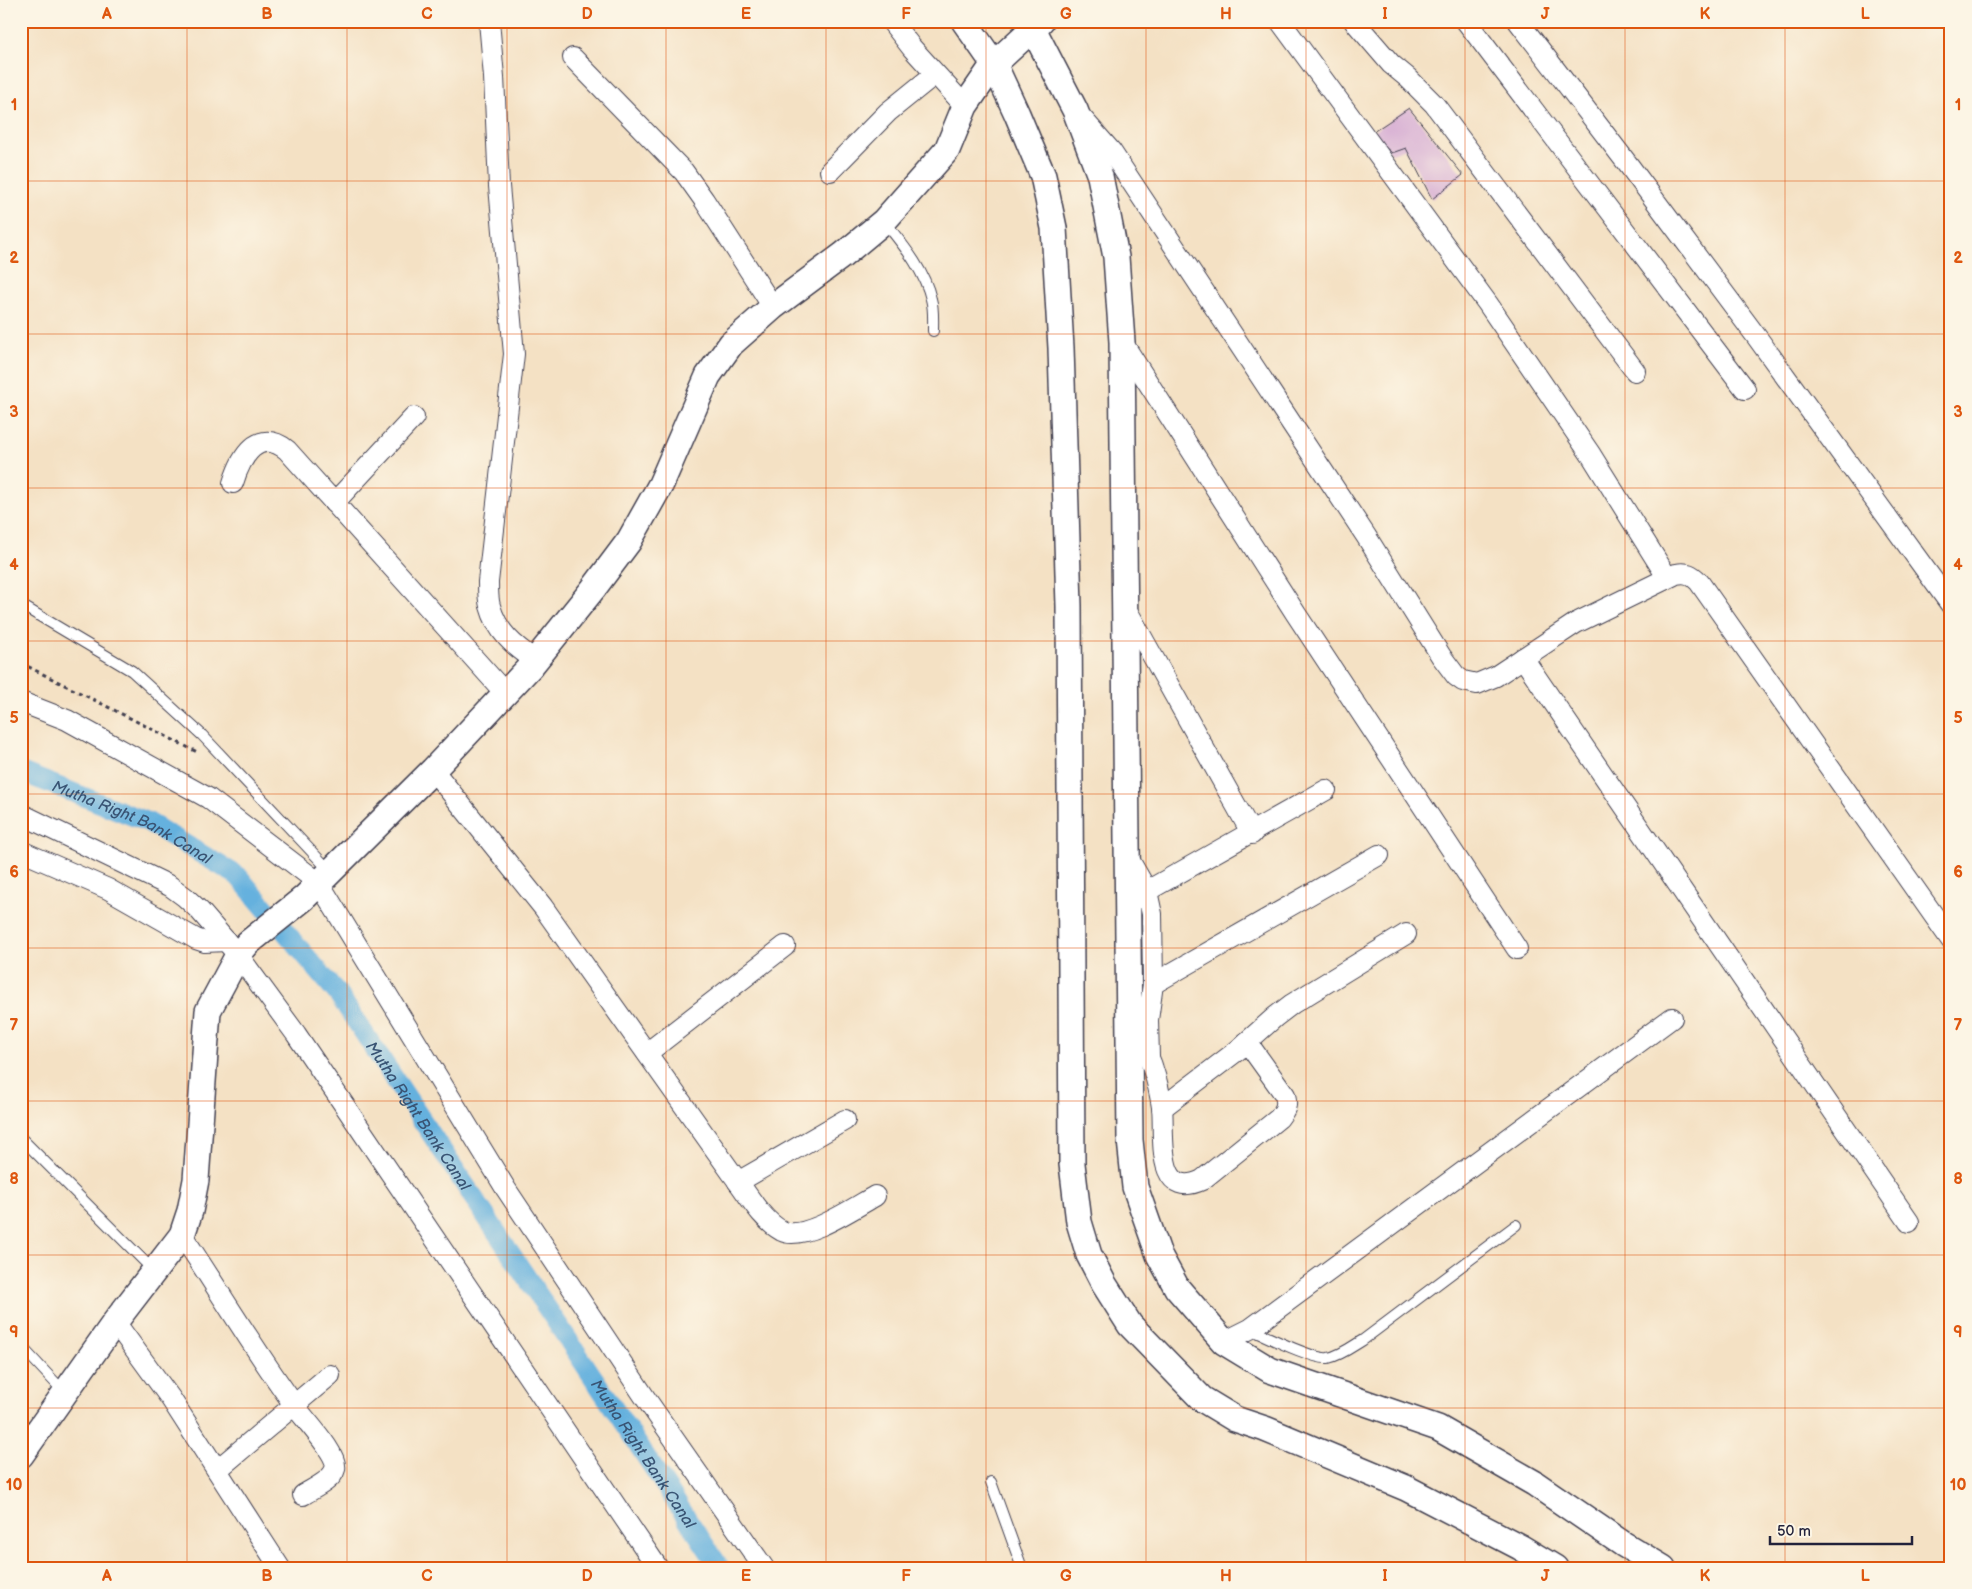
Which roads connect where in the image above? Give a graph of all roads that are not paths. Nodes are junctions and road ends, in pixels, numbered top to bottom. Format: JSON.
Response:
{"nodes":[{"id":1,"x":489,"y":21,"type":"edge"},
{"id":2,"x":891,"y":21,"type":"edge"},
{"id":3,"x":964,"y":21,"type":"edge"},
{"id":4,"x":1280,"y":21,"type":"edge"},
{"id":5,"x":1354,"y":21,"type":"edge"},
{"id":6,"x":1466,"y":21,"type":"edge"},
{"id":7,"x":1518,"y":21,"type":"edge"},
{"id":8,"x":1032,"y":26,"type":"edge"},
{"id":9,"x":573,"y":58,"type":"dead end"},
{"id":10,"x":997,"y":61,"type":"junction"},
{"id":11,"x":935,"y":74,"type":"junction"},
{"id":12,"x":965,"y":106,"type":"junction"},
{"id":13,"x":1075,"y":110,"type":"junction"},
{"id":14,"x":830,"y":171,"type":"dead end"},
{"id":15,"x":884,"y":221,"type":"junction"},
{"id":16,"x":773,"y":306,"type":"junction"},
{"id":17,"x":933,"y":331,"type":"dead end"},
{"id":18,"x":1122,"y":342,"type":"junction"},
{"id":19,"x":1635,"y":371,"type":"dead end"},
{"id":20,"x":1745,"y":389,"type":"dead end"},
{"id":21,"x":414,"y":417,"type":"dead end"},
{"id":22,"x":233,"y":483,"type":"dead end"},
{"id":23,"x":334,"y":503,"type":"junction"},
{"id":24,"x":1667,"y":577,"type":"junction"},
{"id":25,"x":1123,"y":603,"type":"junction"},
{"id":26,"x":21,"y":605,"type":"edge"},
{"id":27,"x":1951,"y":605,"type":"edge"},
{"id":28,"x":1523,"y":658,"type":"junction"},
{"id":29,"x":535,"y":660,"type":"junction"},
{"id":30,"x":504,"y":693,"type":"junction"},
{"id":31,"x":21,"y":702,"type":"edge"},
{"id":32,"x":433,"y":770,"type":"junction"},
{"id":33,"x":1326,"y":790,"type":"dead end"},
{"id":34,"x":21,"y":814,"type":"edge"},
{"id":35,"x":1252,"y":834,"type":"junction"},
{"id":36,"x":21,"y":851,"type":"edge"},
{"id":37,"x":1378,"y":855,"type":"dead end"},
{"id":38,"x":1127,"y":856,"type":"junction"},
{"id":39,"x":318,"y":884,"type":"junction"},
{"id":40,"x":1147,"y":891,"type":"junction"},
{"id":41,"x":1406,"y":934,"type":"dead end"},
{"id":42,"x":1951,"y":940,"type":"edge"},
{"id":43,"x":237,"y":946,"type":"junction"},
{"id":44,"x":785,"y":946,"type":"dead end"},
{"id":45,"x":1517,"y":949,"type":"dead end"},
{"id":46,"x":1153,"y":984,"type":"junction"},
{"id":47,"x":1672,"y":1018,"type":"dead end"},
{"id":48,"x":1127,"y":1026,"type":"junction"},
{"id":49,"x":1247,"y":1042,"type":"junction"},
{"id":50,"x":647,"y":1053,"type":"junction"},
{"id":51,"x":1149,"y":1057,"type":"junction"},
{"id":52,"x":1162,"y":1108,"type":"junction"},
{"id":53,"x":845,"y":1120,"type":"dead end"},
{"id":54,"x":21,"y":1138,"type":"edge"},
{"id":55,"x":738,"y":1182,"type":"junction"},
{"id":56,"x":875,"y":1196,"type":"dead end"},
{"id":57,"x":1910,"y":1222,"type":"dead end"},
{"id":58,"x":1516,"y":1225,"type":"dead end"},
{"id":59,"x":182,"y":1235,"type":"junction"},
{"id":60,"x":154,"y":1271,"type":"junction"},
{"id":61,"x":116,"y":1322,"type":"junction"},
{"id":62,"x":1250,"y":1329,"type":"junction"},
{"id":63,"x":1224,"y":1342,"type":"junction"},
{"id":64,"x":21,"y":1346,"type":"edge"},
{"id":65,"x":330,"y":1375,"type":"dead end"},
{"id":66,"x":65,"y":1393,"type":"junction"},
{"id":67,"x":295,"y":1406,"type":"junction"},
{"id":68,"x":21,"y":1454,"type":"edge"},
{"id":69,"x":217,"y":1470,"type":"junction"},
{"id":70,"x":992,"y":1482,"type":"dead end"},
{"id":71,"x":303,"y":1495,"type":"dead end"},
{"id":72,"x":280,"y":1568,"type":"edge"},
{"id":73,"x":658,"y":1568,"type":"edge"},
{"id":74,"x":764,"y":1568,"type":"edge"},
{"id":75,"x":1022,"y":1568,"type":"edge"},
{"id":76,"x":1555,"y":1568,"type":"edge"},
{"id":77,"x":1663,"y":1568,"type":"edge"}],
"edges":[{"from":1,"to":29,"type":"street"},
{"from":2,"to":11,"type":"street"},
{"from":3,"to":10,"type":"street"},
{"from":4,"to":24,"type":"street"},
{"from":5,"to":19,"type":"street"},
{"from":6,"to":20,"type":"street"},
{"from":7,"to":27,"type":"street"},
{"from":8,"to":10,"type":"street"},
{"from":8,"to":13,"type":"street"},
{"from":9,"to":16,"type":"street"},
{"from":10,"to":12,"type":"street"},
{"from":10,"to":76,"type":"street"},
{"from":11,"to":12,"type":"street"},
{"from":11,"to":14,"type":"street"},
{"from":12,"to":15,"type":"street"},
{"from":13,"to":18,"type":"street"},
{"from":13,"to":28,"type":"street"},
{"from":15,"to":16,"type":"street"},
{"from":15,"to":17,"type":"lane"},
{"from":16,"to":29,"type":"street"},
{"from":18,"to":25,"type":"street"},
{"from":18,"to":45,"type":"street"},
{"from":21,"to":23,"type":"street"},
{"from":22,"to":23,"type":"street"},
{"from":23,"to":30,"type":"street"},
{"from":24,"to":28,"type":"street"},
{"from":24,"to":42,"type":"street"},
{"from":25,"to":35,"type":"street"},
{"from":25,"to":38,"type":"street"},
{"from":26,"to":39,"type":"lane"},
{"from":28,"to":57,"type":"street"},
{"from":29,"to":30,"type":"street"},
{"from":30,"to":32,"type":"street"},
{"from":31,"to":39,"type":"street"},
{"from":32,"to":39,"type":"street"},
{"from":32,"to":50,"type":"street"},
{"from":33,"to":35,"type":"street"},
{"from":34,"to":43,"type":"street"},
{"from":35,"to":40,"type":"street"},
{"from":36,"to":43,"type":"street"},
{"from":37,"to":46,"type":"street"},
{"from":38,"to":40,"type":"street"},
{"from":38,"to":48,"type":"street"},
{"from":39,"to":43,"type":"street"},
{"from":39,"to":74,"type":"street"},
{"from":40,"to":46,"type":"street"},
{"from":41,"to":49,"type":"street"},
{"from":43,"to":59,"type":"street"},
{"from":43,"to":73,"type":"street"},
{"from":44,"to":50,"type":"street"},
{"from":46,"to":51,"type":"street"},
{"from":47,"to":62,"type":"street"},
{"from":48,"to":51,"type":"street"},
{"from":48,"to":63,"type":"street"},
{"from":49,"to":52,"type":"street"},
{"from":49,"to":52,"type":"street"},
{"from":50,"to":55,"type":"street"},
{"from":51,"to":52,"type":"street"},
{"from":53,"to":55,"type":"street"},
{"from":54,"to":60,"type":"lane"},
{"from":55,"to":56,"type":"street"},
{"from":58,"to":62,"type":"lane"},
{"from":59,"to":60,"type":"street"},
{"from":59,"to":67,"type":"street"},
{"from":60,"to":61,"type":"street"},
{"from":61,"to":66,"type":"street"},
{"from":61,"to":69,"type":"street"},
{"from":62,"to":63,"type":"street"},
{"from":63,"to":77,"type":"street"},
{"from":64,"to":66,"type":"lane"},
{"from":65,"to":67,"type":"street"},
{"from":66,"to":68,"type":"street"},
{"from":67,"to":69,"type":"street"},
{"from":67,"to":71,"type":"street"},
{"from":69,"to":72,"type":"street"},
{"from":70,"to":75,"type":"lane"}]}
